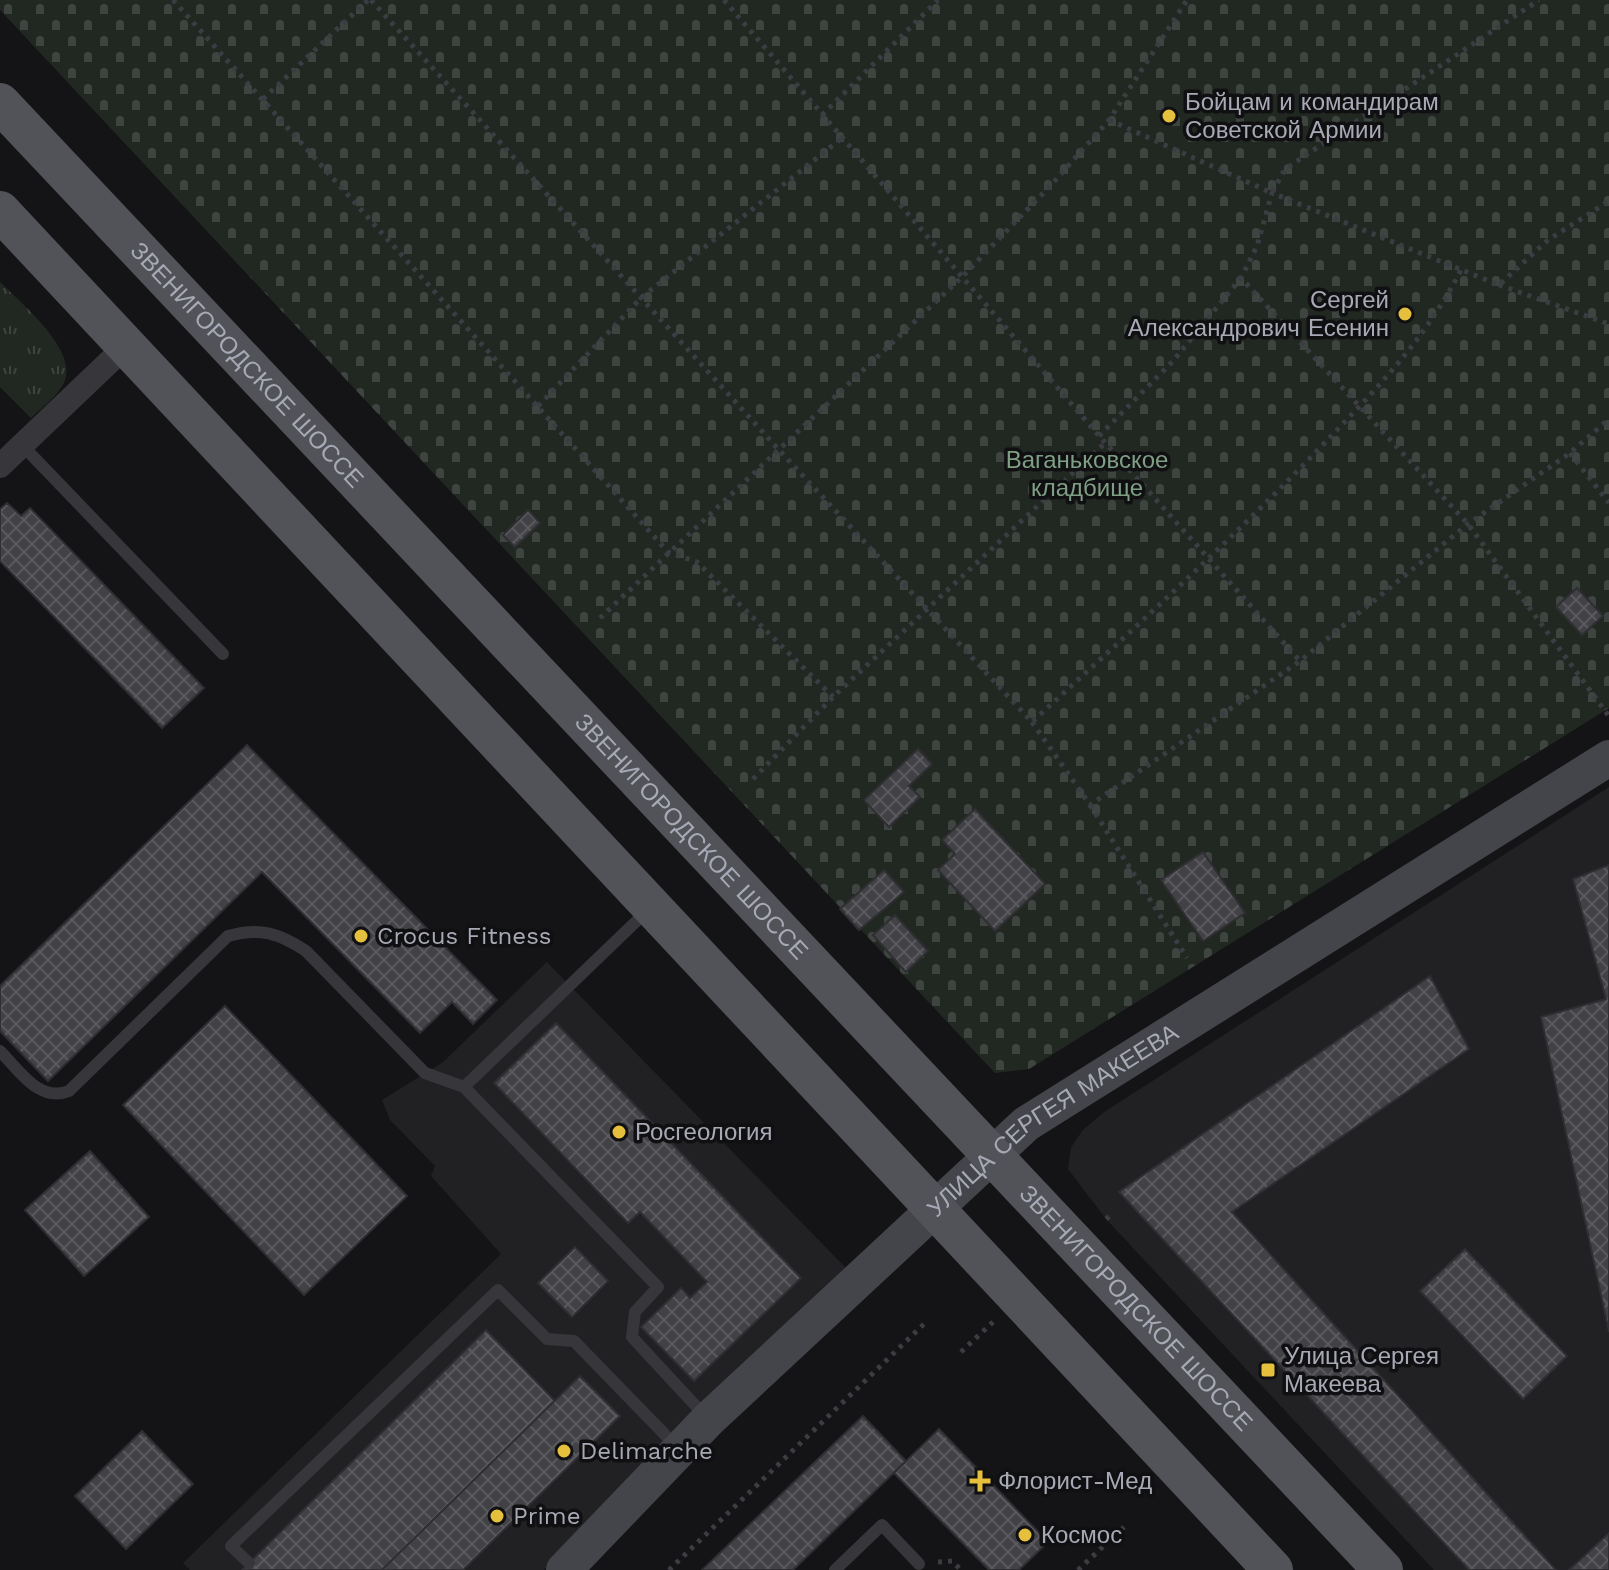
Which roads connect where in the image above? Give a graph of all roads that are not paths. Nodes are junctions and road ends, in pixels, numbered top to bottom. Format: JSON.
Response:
{"nodes":[{"id":1,"x":0,"y":103,"type":"edge"},
{"id":2,"x":0,"y":211,"type":"edge"},
{"id":3,"x":126,"y":346,"type":"junction"},
{"id":4,"x":22,"y":445,"type":"junction"},
{"id":5,"x":0,"y":466,"type":"edge"},
{"id":6,"x":223,"y":654,"type":"dead end"},
{"id":7,"x":1609,"y":758,"type":"edge"},
{"id":8,"x":652,"y":906,"type":"junction"},
{"id":9,"x":0,"y":1051,"type":"edge"},
{"id":10,"x":464,"y":1087,"type":"junction"},
{"id":11,"x":990,"y":1154,"type":"junction"},
{"id":12,"x":934,"y":1206,"type":"junction"},
{"id":13,"x":709,"y":1419,"type":"junction"},
{"id":14,"x":679,"y":1449,"type":"junction"},
{"id":15,"x":249,"y":1563,"type":"dead end"},
{"id":16,"x":919,"y":1564,"type":"dead end"},
{"id":17,"x":564,"y":1570,"type":"edge"},
{"id":18,"x":835,"y":1570,"type":"edge"},
{"id":19,"x":1273,"y":1570,"type":"edge"},
{"id":20,"x":1383,"y":1570,"type":"edge"}],
"edges":[{"from":1,"to":11,"type":"main road","name":"ЗВЕНИГОРОДСКОЕ ШОССЕ"},
{"from":2,"to":3,"type":"main road"},
{"from":3,"to":4,"type":"street"},
{"from":3,"to":8,"type":"main road"},
{"from":4,"to":5,"type":"street"},
{"from":4,"to":6,"type":"lane"},
{"from":7,"to":11,"type":"main road","name":"УЛИЦА СЕРГЕЯ МАКЕЕВА"},
{"from":8,"to":10,"type":"lane"},
{"from":8,"to":12,"type":"main road"},
{"from":9,"to":10,"type":"lane"},
{"from":10,"to":13,"type":"lane"},
{"from":11,"to":12,"type":"main road","name":"УЛИЦА СЕРГЕЯ МАКЕЕВА"},
{"from":11,"to":20,"type":"main road","name":"ЗВЕНИГОРОДСКОЕ ШОССЕ"},
{"from":12,"to":13,"type":"main road","name":"УЛИЦА СЕРГЕЯ МАКЕЕВА"},
{"from":12,"to":19,"type":"main road"},
{"from":13,"to":14,"type":"main road","name":"УЛИЦА СЕРГЕЯ МАКЕЕВА"},
{"from":14,"to":15,"type":"lane"},
{"from":14,"to":17,"type":"main road","name":"УЛИЦА СЕРГЕЯ МАКЕЕВА"},
{"from":16,"to":18,"type":"lane"}]}
